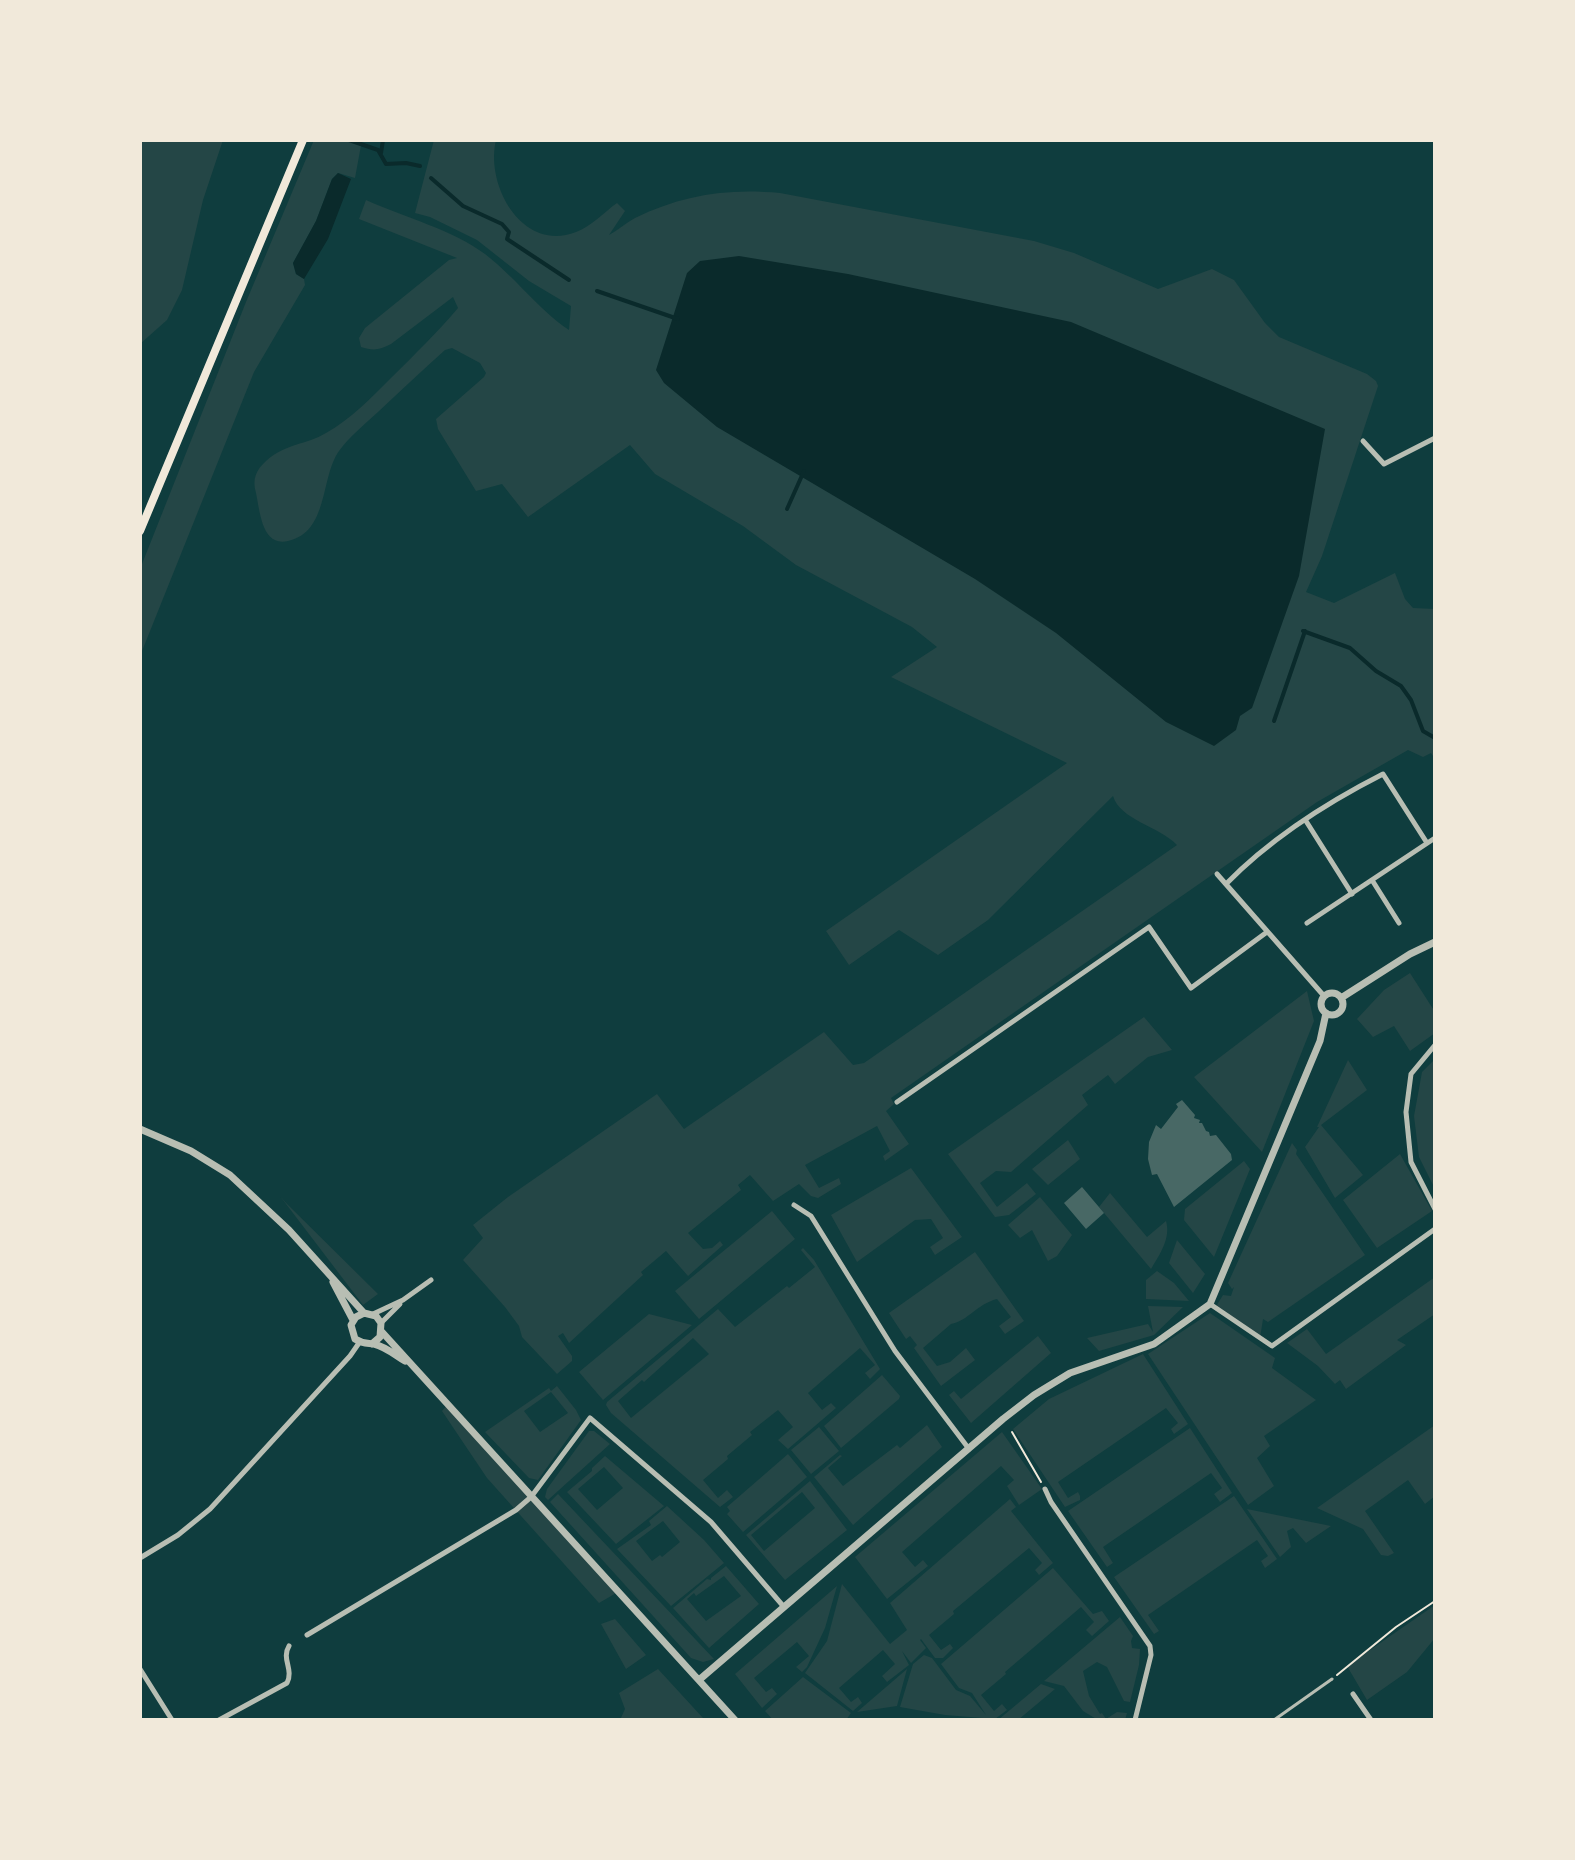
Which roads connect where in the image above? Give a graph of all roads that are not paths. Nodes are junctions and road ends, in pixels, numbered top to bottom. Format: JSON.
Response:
{"nodes":[{"id":1,"x":303,"y":140,"type":"edge"},
{"id":2,"x":1435,"y":438,"type":"edge"},
{"id":3,"x":1363,"y":441,"type":"dead end"},
{"id":4,"x":140,"y":531,"type":"edge"},
{"id":5,"x":1306,"y":821,"type":"junction"},
{"id":6,"x":1435,"y":838,"type":"edge"},
{"id":7,"x":1427,"y":843,"type":"junction"},
{"id":8,"x":1217,"y":874,"type":"dead end"},
{"id":9,"x":1372,"y":880,"type":"junction"},
{"id":10,"x":1226,"y":884,"type":"junction"},
{"id":11,"x":1352,"y":894,"type":"junction"},
{"id":12,"x":1307,"y":923,"type":"dead end"},
{"id":13,"x":1399,"y":923,"type":"dead end"},
{"id":14,"x":1267,"y":932,"type":"junction"},
{"id":15,"x":1435,"y":942,"type":"edge"},
{"id":16,"x":1324,"y":996,"type":"junction"},
{"id":17,"x":1341,"y":998,"type":"junction"},
{"id":18,"x":1326,"y":1013,"type":"junction"},
{"id":19,"x":1435,"y":1045,"type":"edge"},
{"id":20,"x":897,"y":1102,"type":"dead end"},
{"id":21,"x":140,"y":1129,"type":"edge"},
{"id":22,"x":794,"y":1205,"type":"dead end"},
{"id":23,"x":1435,"y":1209,"type":"edge"},
{"id":24,"x":1435,"y":1229,"type":"edge"},
{"id":25,"x":328,"y":1273,"type":"junction"},
{"id":26,"x":431,"y":1280,"type":"dead end"},
{"id":27,"x":403,"y":1300,"type":"junction"},
{"id":28,"x":1210,"y":1304,"type":"junction"},
{"id":29,"x":368,"y":1314,"type":"junction"},
{"id":30,"x":353,"y":1320,"type":"junction"},
{"id":31,"x":381,"y":1323,"type":"junction"},
{"id":32,"x":382,"y":1332,"type":"junction"},
{"id":33,"x":359,"y":1343,"type":"junction"},
{"id":34,"x":372,"y":1344,"type":"junction"},
{"id":35,"x":413,"y":1367,"type":"junction"},
{"id":36,"x":969,"y":1449,"type":"junction"},
{"id":37,"x":1045,"y":1489,"type":"road end"},
{"id":38,"x":531,"y":1497,"type":"junction"},
{"id":39,"x":140,"y":1558,"type":"edge"},
{"id":40,"x":784,"y":1607,"type":"junction"},
{"id":41,"x":307,"y":1635,"type":"dead end"},
{"id":42,"x":289,"y":1646,"type":"dead end"},
{"id":43,"x":140,"y":1669,"type":"edge"},
{"id":44,"x":1332,"y":1679,"type":"road end"},
{"id":45,"x":699,"y":1680,"type":"junction"},
{"id":46,"x":1353,"y":1694,"type":"dead end"},
{"id":47,"x":172,"y":1720,"type":"edge"},
{"id":48,"x":219,"y":1720,"type":"edge"},
{"id":49,"x":735,"y":1720,"type":"edge"},
{"id":50,"x":1135,"y":1720,"type":"edge"},
{"id":51,"x":1274,"y":1720,"type":"edge"},
{"id":52,"x":1371,"y":1720,"type":"edge"}],
"edges":[{"from":1,"to":4,"type":"main road"},
{"from":2,"to":3,"type":"street"},
{"from":5,"to":7,"type":"street"},
{"from":5,"to":10,"type":"street"},
{"from":5,"to":11,"type":"street"},
{"from":6,"to":7,"type":"street"},
{"from":7,"to":9,"type":"street"},
{"from":8,"to":10,"type":"street"},
{"from":9,"to":11,"type":"street"},
{"from":9,"to":13,"type":"street"},
{"from":10,"to":14,"type":"street"},
{"from":11,"to":12,"type":"street"},
{"from":14,"to":16,"type":"street"},
{"from":14,"to":20,"type":"street"},
{"from":15,"to":17,"type":"street"},
{"from":16,"to":17,"type":"street"},
{"from":16,"to":18,"type":"street"},
{"from":17,"to":18,"type":"street"},
{"from":18,"to":28,"type":"street"},
{"from":19,"to":23,"type":"street"},
{"from":21,"to":25,"type":"street"},
{"from":22,"to":36,"type":"street"},
{"from":24,"to":28,"type":"street"},
{"from":25,"to":29,"type":"street"},
{"from":25,"to":30,"type":"street"},
{"from":26,"to":27,"type":"street"},
{"from":27,"to":29,"type":"street"},
{"from":27,"to":31,"type":"street"},
{"from":28,"to":36,"type":"street"},
{"from":29,"to":30,"type":"street"},
{"from":29,"to":31,"type":"street"},
{"from":30,"to":33,"type":"street"},
{"from":31,"to":32,"type":"street"},
{"from":32,"to":34,"type":"street"},
{"from":32,"to":35,"type":"street"},
{"from":33,"to":34,"type":"street"},
{"from":33,"to":39,"type":"street"},
{"from":34,"to":35,"type":"street"},
{"from":35,"to":38,"type":"street"},
{"from":36,"to":40,"type":"street"},
{"from":37,"to":50,"type":"street"},
{"from":38,"to":40,"type":"street"},
{"from":38,"to":41,"type":"street"},
{"from":38,"to":45,"type":"street"},
{"from":40,"to":45,"type":"street"},
{"from":42,"to":48,"type":"street"},
{"from":43,"to":47,"type":"street"},
{"from":44,"to":51,"type":"lane"},
{"from":45,"to":49,"type":"street"},
{"from":46,"to":52,"type":"street"}]}
